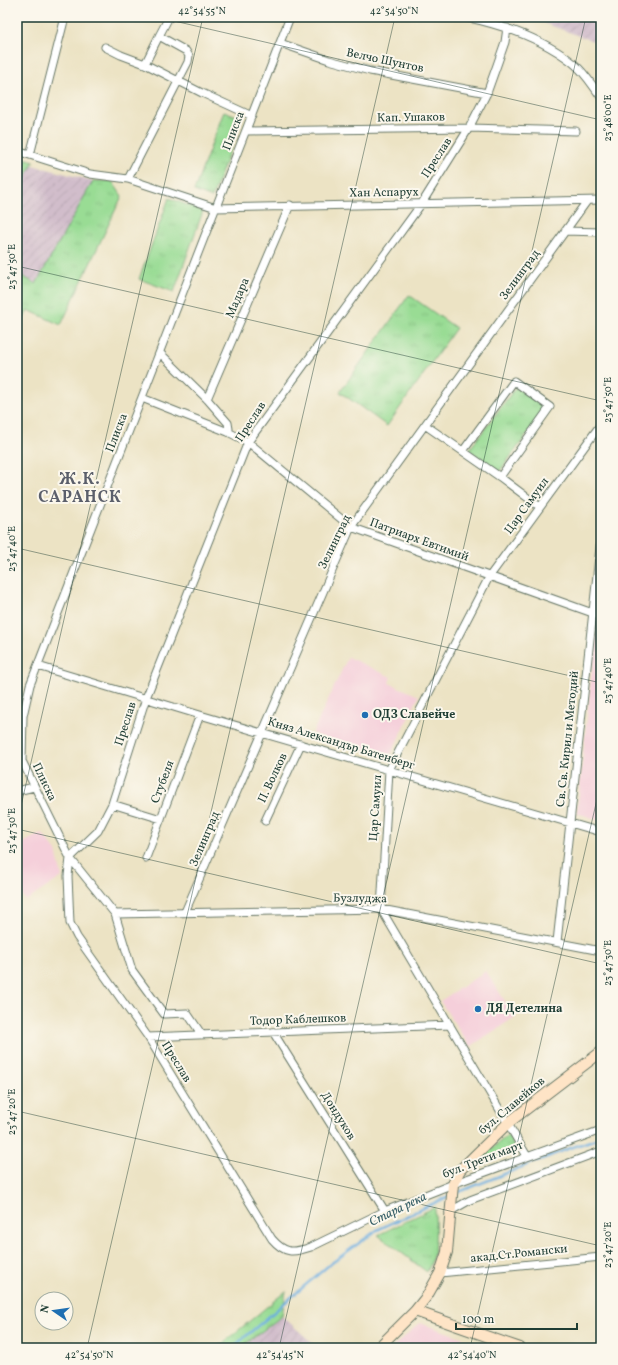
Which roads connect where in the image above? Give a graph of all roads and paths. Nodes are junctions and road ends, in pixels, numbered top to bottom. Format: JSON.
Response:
{"nodes":[{"id":1,"x":65,"y":17,"type":"edge"},
{"id":2,"x":168,"y":17,"type":"edge"},
{"id":3,"x":290,"y":17,"type":"edge"},
{"id":4,"x":465,"y":17,"type":"edge"},
{"id":5,"x":507,"y":28,"type":"junction"},
{"id":6,"x":159,"y":36,"type":"junction"},
{"id":7,"x":280,"y":43,"type":"junction"},
{"id":8,"x":105,"y":47,"type":"dead end"},
{"id":9,"x":145,"y":64,"type":"junction"},
{"id":10,"x":179,"y":82,"type":"junction"},
{"id":11,"x":487,"y":93,"type":"junction"},
{"id":12,"x":601,"y":97,"type":"edge"},
{"id":13,"x":252,"y":116,"type":"junction"},
{"id":14,"x":469,"y":128,"type":"junction"},
{"id":15,"x":246,"y":131,"type":"junction"},
{"id":16,"x":576,"y":131,"type":"dead end"},
{"id":17,"x":17,"y":151,"type":"edge"},
{"id":18,"x":30,"y":155,"type":"junction"},
{"id":19,"x":128,"y":179,"type":"junction"},
{"id":20,"x":601,"y":200,"type":"edge"},
{"id":21,"x":587,"y":201,"type":"junction"},
{"id":22,"x":422,"y":203,"type":"junction"},
{"id":23,"x":290,"y":205,"type":"junction"},
{"id":24,"x":216,"y":208,"type":"junction"},
{"id":25,"x":565,"y":231,"type":"junction"},
{"id":26,"x":601,"y":232,"type":"edge"},
{"id":27,"x":160,"y":353,"type":"junction"},
{"id":28,"x":142,"y":398,"type":"junction"},
{"id":29,"x":207,"y":399,"type":"junction"},
{"id":30,"x":601,"y":424,"type":"edge"},
{"id":31,"x":425,"y":425,"type":"junction"},
{"id":32,"x":228,"y":432,"type":"junction"},
{"id":33,"x":248,"y":442,"type":"junction"},
{"id":34,"x":463,"y":451,"type":"junction"},
{"id":35,"x":500,"y":477,"type":"junction"},
{"id":36,"x":540,"y":507,"type":"junction"},
{"id":37,"x":351,"y":528,"type":"junction"},
{"id":38,"x":601,"y":538,"type":"edge"},
{"id":39,"x":489,"y":577,"type":"junction"},
{"id":40,"x":592,"y":613,"type":"junction"},
{"id":41,"x":601,"y":616,"type":"edge"},
{"id":42,"x":38,"y":666,"type":"junction"},
{"id":43,"x":146,"y":698,"type":"junction"},
{"id":44,"x":200,"y":715,"type":"junction"},
{"id":45,"x":263,"y":732,"type":"junction"},
{"id":46,"x":301,"y":744,"type":"junction"},
{"id":47,"x":389,"y":770,"type":"junction"},
{"id":48,"x":34,"y":787,"type":"junction"},
{"id":49,"x":17,"y":791,"type":"edge"},
{"id":50,"x":112,"y":804,"type":"junction"},
{"id":51,"x":161,"y":819,"type":"junction"},
{"id":52,"x":265,"y":821,"type":"dead end"},
{"id":53,"x":570,"y":822,"type":"junction"},
{"id":54,"x":601,"y":832,"type":"edge"},
{"id":55,"x":70,"y":858,"type":"junction"},
{"id":56,"x":146,"y":858,"type":"dead end"},
{"id":57,"x":381,"y":909,"type":"junction"},
{"id":58,"x":185,"y":912,"type":"junction"},
{"id":59,"x":115,"y":914,"type":"junction"},
{"id":60,"x":558,"y":942,"type":"junction"},
{"id":61,"x":601,"y":951,"type":"edge"},
{"id":62,"x":450,"y":1026,"type":"junction"},
{"id":63,"x":273,"y":1032,"type":"junction"},
{"id":64,"x":202,"y":1035,"type":"junction"},
{"id":65,"x":148,"y":1037,"type":"junction"},
{"id":66,"x":601,"y":1052,"type":"edge"},
{"id":67,"x":508,"y":1123,"type":"junction"},
{"id":68,"x":601,"y":1130,"type":"edge"},
{"id":69,"x":601,"y":1151,"type":"edge"},
{"id":70,"x":527,"y":1156,"type":"junction"},
{"id":71,"x":452,"y":1187,"type":"junction"},
{"id":72,"x":450,"y":1207,"type":"junction"},
{"id":73,"x":385,"y":1211,"type":"junction"},
{"id":74,"x":287,"y":1251,"type":"joint"},
{"id":75,"x":601,"y":1257,"type":"edge"},
{"id":76,"x":440,"y":1273,"type":"junction"},
{"id":77,"x":415,"y":1311,"type":"junction"},
{"id":78,"x":378,"y":1348,"type":"edge"},
{"id":79,"x":520,"y":1348,"type":"edge"}],
"edges":[{"from":1,"to":18,"type":"street"},
{"from":2,"to":6,"type":"street"},
{"from":3,"to":7,"type":"street","name":"Плиска"},
{"from":4,"to":5,"type":"street"},
{"from":5,"to":11,"type":"street","name":"Преслав"},
{"from":5,"to":12,"type":"street"},
{"from":6,"to":9,"type":"street"},
{"from":6,"to":10,"type":"street"},
{"from":7,"to":11,"type":"street","name":"Велчо Шунтов"},
{"from":7,"to":13,"type":"street","name":"Плиска"},
{"from":8,"to":9,"type":"street"},
{"from":9,"to":10,"type":"street"},
{"from":10,"to":13,"type":"street"},
{"from":10,"to":19,"type":"street"},
{"from":11,"to":14,"type":"street","name":"Преслав"},
{"from":13,"to":15,"type":"street","name":"Плиска"},
{"from":14,"to":15,"type":"street","name":"Кап. Ушаков"},
{"from":14,"to":16,"type":"street","name":"Кап. Ушаков"},
{"from":14,"to":22,"type":"street","name":"Преслав"},
{"from":15,"to":24,"type":"street","name":"Плиска"},
{"from":17,"to":18,"type":"street"},
{"from":18,"to":19,"type":"street"},
{"from":19,"to":24,"type":"street"},
{"from":20,"to":21,"type":"street","name":"Хан Аспарух"},
{"from":21,"to":22,"type":"street","name":"Хан Аспарух"},
{"from":21,"to":25,"type":"street","name":"Зелинград"},
{"from":22,"to":23,"type":"street","name":"Хан Аспарух"},
{"from":22,"to":33,"type":"street","name":"Преслав"},
{"from":23,"to":24,"type":"street","name":"Хан Аспарух"},
{"from":23,"to":29,"type":"street","name":"Мадара"},
{"from":24,"to":27,"type":"street","name":"Плиска"},
{"from":25,"to":26,"type":"street"},
{"from":25,"to":31,"type":"street","name":"Зелинград"},
{"from":27,"to":28,"type":"street","name":"Плиска"},
{"from":27,"to":29,"type":"street"},
{"from":28,"to":32,"type":"street","name":"Патриарх Евтимий"},
{"from":28,"to":42,"type":"street","name":"Плиска"},
{"from":29,"to":32,"type":"street"},
{"from":30,"to":36,"type":"street","name":"Цар Самуил"},
{"from":31,"to":34,"type":"street"},
{"from":31,"to":37,"type":"street","name":"Зелинград"},
{"from":32,"to":33,"type":"street","name":"Патриарх Евтимий"},
{"from":33,"to":37,"type":"street","name":"Патриарх Евтимий"},
{"from":33,"to":43,"type":"street","name":"Преслав"},
{"from":34,"to":35,"type":"street"},
{"from":34,"to":35,"type":"street"},
{"from":35,"to":36,"type":"street"},
{"from":36,"to":39,"type":"street","name":"Цар Самуил"},
{"from":37,"to":39,"type":"street","name":"Патриарх Евтимий"},
{"from":37,"to":45,"type":"street","name":"Зелинград"},
{"from":38,"to":40,"type":"street","name":"Св. Св. Кирил и Методий"},
{"from":39,"to":40,"type":"street","name":"Патриарх Евтимий"},
{"from":39,"to":47,"type":"street","name":"Цар Самуил"},
{"from":40,"to":41,"type":"street","name":"Патриарх Евтимий"},
{"from":40,"to":53,"type":"street","name":"Св. Св. Кирил и Методий"},
{"from":42,"to":43,"type":"street","name":"Княз Александър Батенберг"},
{"from":42,"to":48,"type":"street","name":"Плиска"},
{"from":43,"to":44,"type":"street","name":"Княз Александър Батенберг"},
{"from":43,"to":50,"type":"street","name":"Преслав"},
{"from":44,"to":45,"type":"street","name":"Княз Александър Батенберг"},
{"from":44,"to":51,"type":"street","name":"Стубеля"},
{"from":45,"to":46,"type":"street","name":"Княз Александър Батенберг"},
{"from":45,"to":58,"type":"street","name":"Зелинград"},
{"from":46,"to":47,"type":"street","name":"Княз Александър Батенберг"},
{"from":46,"to":52,"type":"street","name":"П. Волков"},
{"from":47,"to":53,"type":"street","name":"Княз Александър Батенберг"},
{"from":47,"to":57,"type":"street","name":"Цар Самуил"},
{"from":48,"to":49,"type":"street"},
{"from":48,"to":55,"type":"street","name":"Плиска"},
{"from":50,"to":51,"type":"street"},
{"from":50,"to":55,"type":"street","name":"Преслав"},
{"from":51,"to":56,"type":"street","name":"Стубеля"},
{"from":53,"to":54,"type":"street","name":"Княз Александър Батенберг"},
{"from":53,"to":60,"type":"street","name":"Св. Св. Кирил и Методий"},
{"from":55,"to":59,"type":"street","name":"Плиска"},
{"from":55,"to":65,"type":"street","name":"Преслав"},
{"from":57,"to":58,"type":"street","name":"Бузлуджа"},
{"from":57,"to":60,"type":"street","name":"Бузлуджа"},
{"from":57,"to":62,"type":"street"},
{"from":58,"to":59,"type":"street","name":"Бузлуджа"},
{"from":59,"to":64,"type":"street"},
{"from":60,"to":61,"type":"street","name":"Бузлуджа"},
{"from":62,"to":63,"type":"street","name":"Тодор Каблешков"},
{"from":62,"to":67,"type":"street"},
{"from":63,"to":64,"type":"street","name":"Тодор Каблешков"},
{"from":63,"to":73,"type":"street","name":"Дондуков"},
{"from":64,"to":65,"type":"street","name":"Тодор Каблешков"},
{"from":65,"to":74,"type":"street","name":"Преслав"},
{"from":66,"to":67,"type":"street","name":"бул. Славейков"},
{"from":67,"to":70,"type":"street"},
{"from":67,"to":71,"type":"street","name":"бул. Славейков"},
{"from":68,"to":70,"type":"street","name":"бул. Трети март"},
{"from":69,"to":72,"type":"street"},
{"from":70,"to":71,"type":"street","name":"бул. Трети март"},
{"from":71,"to":72,"type":"street"},
{"from":71,"to":73,"type":"street","name":"бул. Трети март"},
{"from":72,"to":76,"type":"street"},
{"from":73,"to":74,"type":"street","name":"бул. Трети март"},
{"from":75,"to":76,"type":"street","name":"акад.Ст.Романски"},
{"from":76,"to":77,"type":"street"},
{"from":77,"to":78,"type":"street"},
{"from":77,"to":79,"type":"street"}]}
